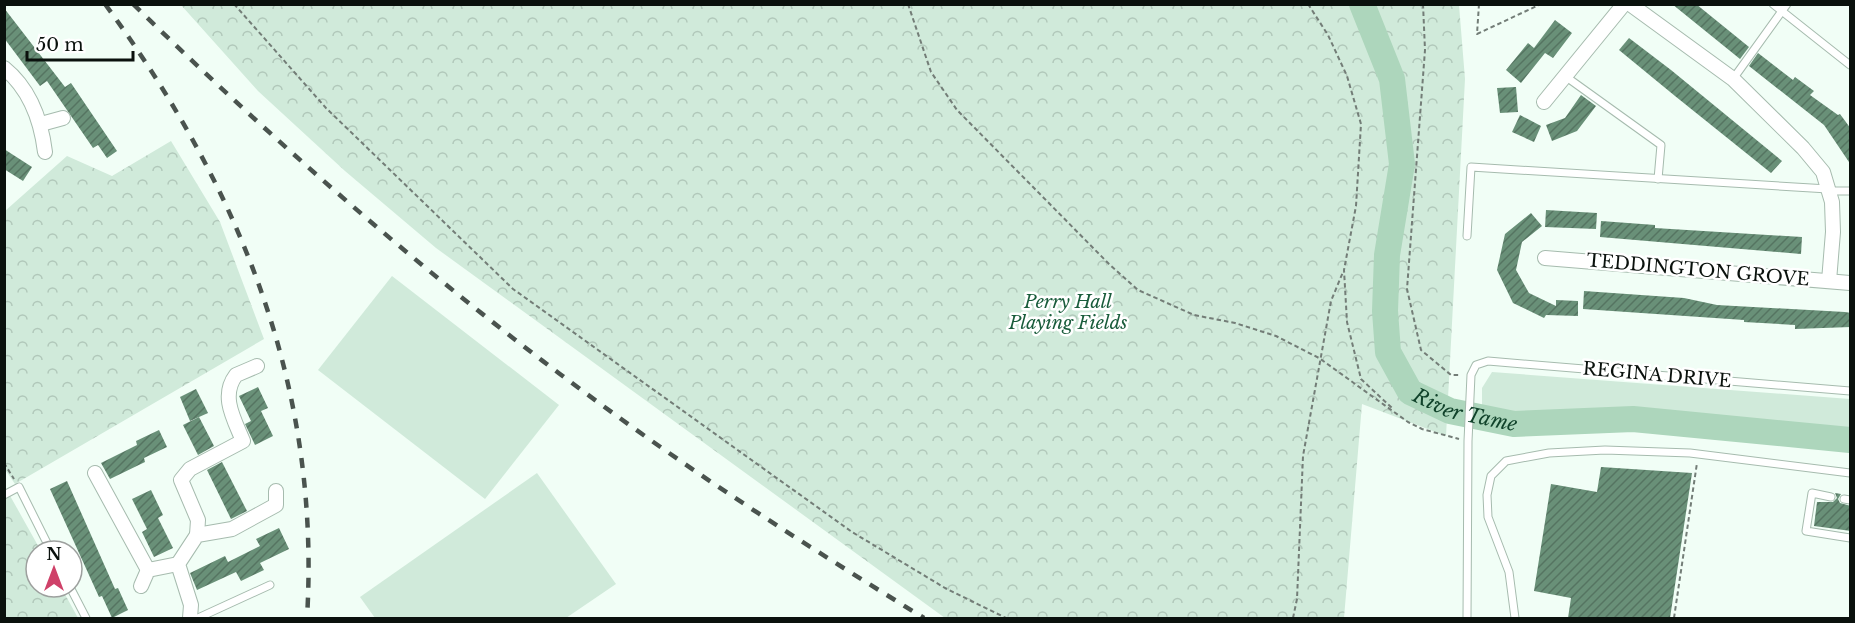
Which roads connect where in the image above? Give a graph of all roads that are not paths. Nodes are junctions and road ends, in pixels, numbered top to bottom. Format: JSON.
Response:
{"nodes":[{"id":1,"x":1624,"y":4,"type":"edge"},
{"id":2,"x":1630,"y":4,"type":"edge"},
{"id":3,"x":1773,"y":4,"type":"edge"},
{"id":4,"x":1787,"y":4,"type":"edge"},
{"id":5,"x":1782,"y":12,"type":"junction"},
{"id":6,"x":1851,"y":65,"type":"edge"},
{"id":7,"x":4,"y":68,"type":"edge"},
{"id":8,"x":1565,"y":76,"type":"junction"},
{"id":9,"x":1733,"y":79,"type":"junction"},
{"id":10,"x":1544,"y":102,"type":"dead end"},
{"id":11,"x":63,"y":118,"type":"dead end"},
{"id":12,"x":41,"y":124,"type":"junction"},
{"id":13,"x":45,"y":152,"type":"dead end"},
{"id":14,"x":1658,"y":179,"type":"junction"},
{"id":15,"x":1828,"y":190,"type":"junction"},
{"id":16,"x":1851,"y":191,"type":"edge"},
{"id":17,"x":1467,"y":236,"type":"dead end"},
{"id":18,"x":1545,"y":258,"type":"dead end"},
{"id":19,"x":1829,"y":281,"type":"junction"},
{"id":20,"x":1851,"y":283,"type":"edge"},
{"id":21,"x":257,"y":366,"type":"dead end"},
{"id":22,"x":1851,"y":391,"type":"edge"},
{"id":23,"x":243,"y":441,"type":"junction"},
{"id":24,"x":249,"y":454,"type":"dead end"},
{"id":25,"x":96,"y":473,"type":"dead end"},
{"id":26,"x":1851,"y":473,"type":"edge"},
{"id":27,"x":276,"y":491,"type":"dead end"},
{"id":28,"x":4,"y":495,"type":"edge"},
{"id":29,"x":1831,"y":496,"type":"dead end"},
{"id":30,"x":197,"y":535,"type":"junction"},
{"id":31,"x":1851,"y":538,"type":"edge"},
{"id":32,"x":45,"y":539,"type":"edge"},
{"id":33,"x":178,"y":564,"type":"junction"},
{"id":34,"x":148,"y":570,"type":"junction"},
{"id":35,"x":270,"y":585,"type":"dead end"},
{"id":36,"x":141,"y":586,"type":"dead end"},
{"id":37,"x":76,"y":599,"type":"edge"},
{"id":38,"x":86,"y":618,"type":"edge"},
{"id":39,"x":190,"y":618,"type":"edge"},
{"id":40,"x":198,"y":618,"type":"edge"},
{"id":41,"x":1467,"y":618,"type":"edge"},
{"id":42,"x":1515,"y":618,"type":"edge"}],
"edges":[{"from":1,"to":8,"type":"street"},
{"from":2,"to":9,"type":"street"},
{"from":3,"to":5,"type":"lane"},
{"from":4,"to":5,"type":"lane"},
{"from":5,"to":6,"type":"lane"},
{"from":5,"to":9,"type":"lane"},
{"from":7,"to":12,"type":"street"},
{"from":8,"to":10,"type":"street"},
{"from":8,"to":14,"type":"lane"},
{"from":9,"to":15,"type":"street"},
{"from":11,"to":12,"type":"street"},
{"from":12,"to":13,"type":"street"},
{"from":14,"to":15,"type":"lane"},
{"from":14,"to":17,"type":"lane"},
{"from":15,"to":16,"type":"lane"},
{"from":15,"to":19,"type":"street"},
{"from":18,"to":19,"type":"street","name":"TEDDINGTON GROVE"},
{"from":19,"to":20,"type":"street","name":"TEDDINGTON GROVE"},
{"from":21,"to":23,"type":"street"},
{"from":22,"to":41,"type":"lane","name":"REGINA DRIVE"},
{"from":23,"to":24,"type":"street"},
{"from":23,"to":30,"type":"street"},
{"from":25,"to":34,"type":"street"},
{"from":26,"to":42,"type":"lane"},
{"from":27,"to":30,"type":"street"},
{"from":28,"to":32,"type":"lane"},
{"from":29,"to":31,"type":"lane"},
{"from":30,"to":33,"type":"street"},
{"from":33,"to":34,"type":"street"},
{"from":33,"to":39,"type":"street"},
{"from":34,"to":36,"type":"street"},
{"from":35,"to":40,"type":"lane"},
{"from":37,"to":38,"type":"lane"}]}
